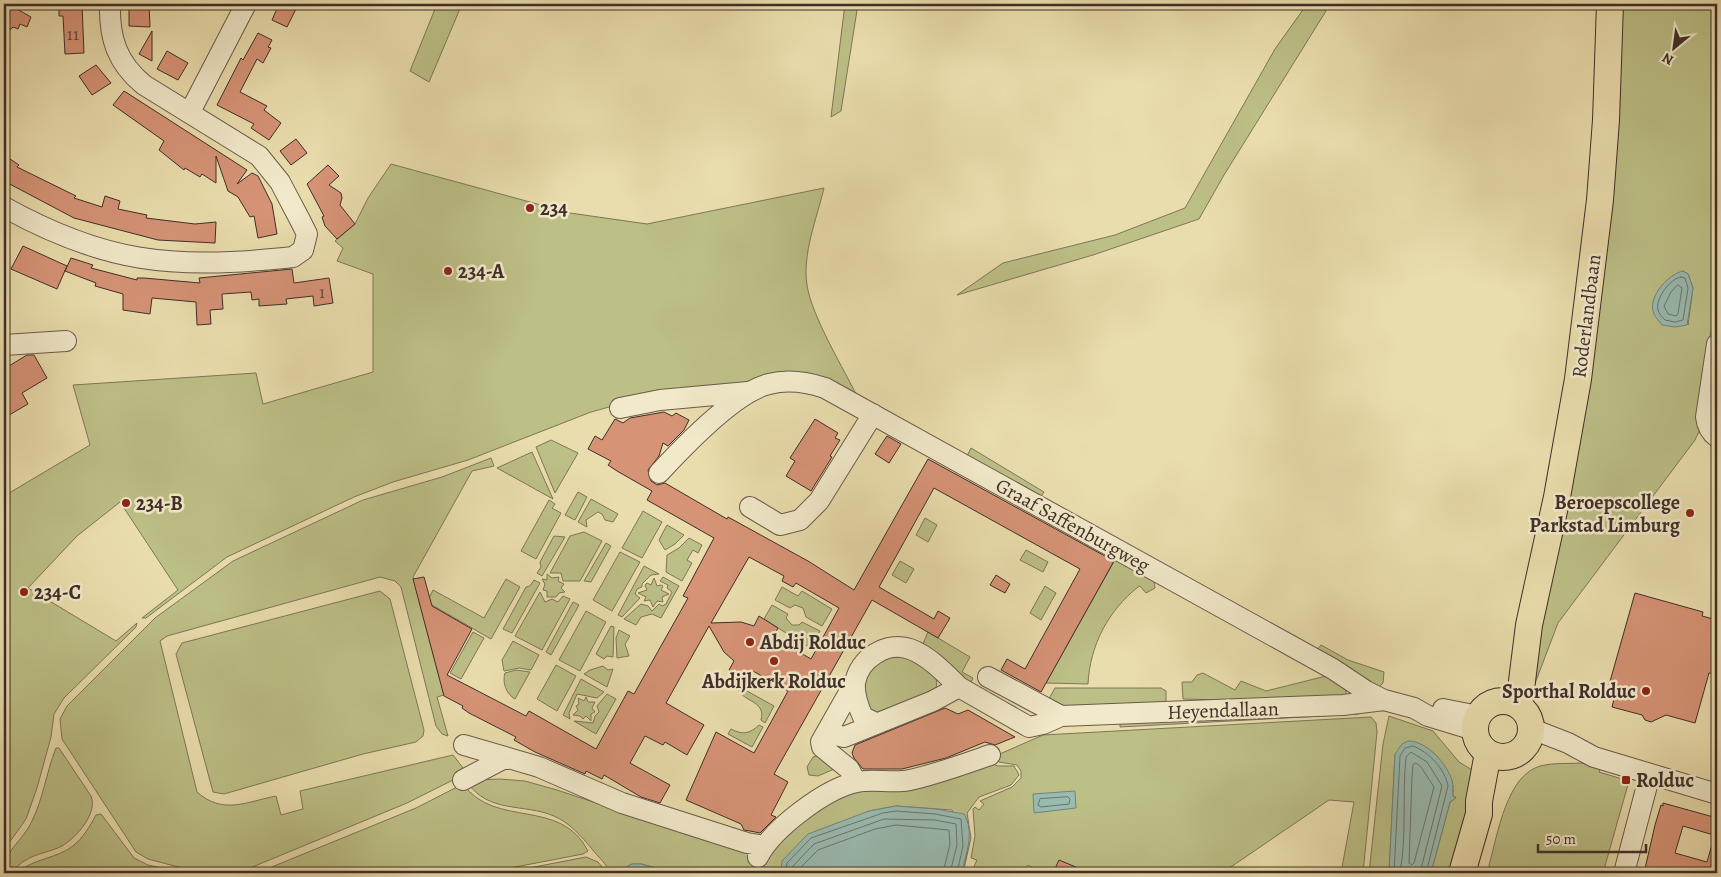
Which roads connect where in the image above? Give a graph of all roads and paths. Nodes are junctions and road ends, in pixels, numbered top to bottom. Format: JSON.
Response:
{"nodes":[{"id":1,"x":110,"y":4,"type":"edge"},
{"id":2,"x":246,"y":4,"type":"edge"},
{"id":3,"x":1610,"y":4,"type":"edge"},
{"id":4,"x":190,"y":112,"type":"junction"},
{"id":5,"x":4,"y":207,"type":"edge"},
{"id":6,"x":66,"y":341,"type":"dead end"},
{"id":7,"x":1717,"y":344,"type":"edge"},
{"id":8,"x":4,"y":345,"type":"edge"},
{"id":9,"x":748,"y":392,"type":"junction"},
{"id":10,"x":620,"y":408,"type":"dead end"},
{"id":11,"x":873,"y":414,"type":"junction"},
{"id":12,"x":1714,"y":435,"type":"edge"},
{"id":13,"x":659,"y":473,"type":"dead end"},
{"id":14,"x":750,"y":507,"type":"dead end"},
{"id":15,"x":988,"y":676,"type":"dead end"},
{"id":16,"x":855,"y":682,"type":"junction"},
{"id":17,"x":958,"y":687,"type":"junction"},
{"id":18,"x":1384,"y":700,"type":"junction"},
{"id":19,"x":1493,"y":713,"type":"junction"},
{"id":20,"x":1061,"y":716,"type":"junction"},
{"id":21,"x":876,"y":724,"type":"junction"},
{"id":22,"x":830,"y":726,"type":"junction"},
{"id":23,"x":1530,"y":736,"type":"junction"},
{"id":24,"x":464,"y":745,"type":"dead end"},
{"id":25,"x":990,"y":755,"type":"dead end"},
{"id":26,"x":1495,"y":755,"type":"junction"},
{"id":27,"x":505,"y":758,"type":"junction"},
{"id":28,"x":1650,"y":774,"type":"junction"},
{"id":29,"x":463,"y":780,"type":"dead end"},
{"id":30,"x":856,"y":782,"type":"junction"},
{"id":31,"x":1717,"y":794,"type":"edge"},
{"id":32,"x":1462,"y":873,"type":"edge"},
{"id":33,"x":1624,"y":873,"type":"edge"}],
"edges":[{"from":1,"to":4,"type":"street"},
{"from":2,"to":4,"type":"street"},
{"from":3,"to":19,"type":"main road","name":"Roderlandbaan"},
{"from":4,"to":5,"type":"street"},
{"from":6,"to":8,"type":"street"},
{"from":7,"to":12,"type":"street"},
{"from":9,"to":10,"type":"street"},
{"from":9,"to":11,"type":"street","name":"Graaf Saffenburgweg"},
{"from":9,"to":13,"type":"street","name":"Graaf Saffenburgweg"},
{"from":11,"to":14,"type":"street"},
{"from":11,"to":18,"type":"street","name":"Graaf Saffenburgweg"},
{"from":15,"to":20,"type":"street"},
{"from":16,"to":17,"type":"street","name":"Heyendallaan"},
{"from":16,"to":21,"type":"street"},
{"from":16,"to":22,"type":"street","name":"Heyendallaan"},
{"from":17,"to":20,"type":"street","name":"Heyendallaan"},
{"from":17,"to":21,"type":"street"},
{"from":18,"to":19,"type":"street","name":"Graaf Saffenburgweg"},
{"from":18,"to":20,"type":"street","name":"Heyendallaan"},
{"from":19,"to":23,"type":"main road"},
{"from":19,"to":26,"type":"main road"},
{"from":21,"to":22,"type":"street"},
{"from":22,"to":30,"type":"street","name":"Heyendallaan"},
{"from":23,"to":26,"type":"main road"},
{"from":23,"to":28,"type":"street"},
{"from":24,"to":27,"type":"street"},
{"from":25,"to":30,"type":"street"},
{"from":26,"to":32,"type":"main road"},
{"from":27,"to":29,"type":"street"},
{"from":27,"to":30,"type":"street"},
{"from":28,"to":31,"type":"street"},
{"from":28,"to":33,"type":"street"}]}
